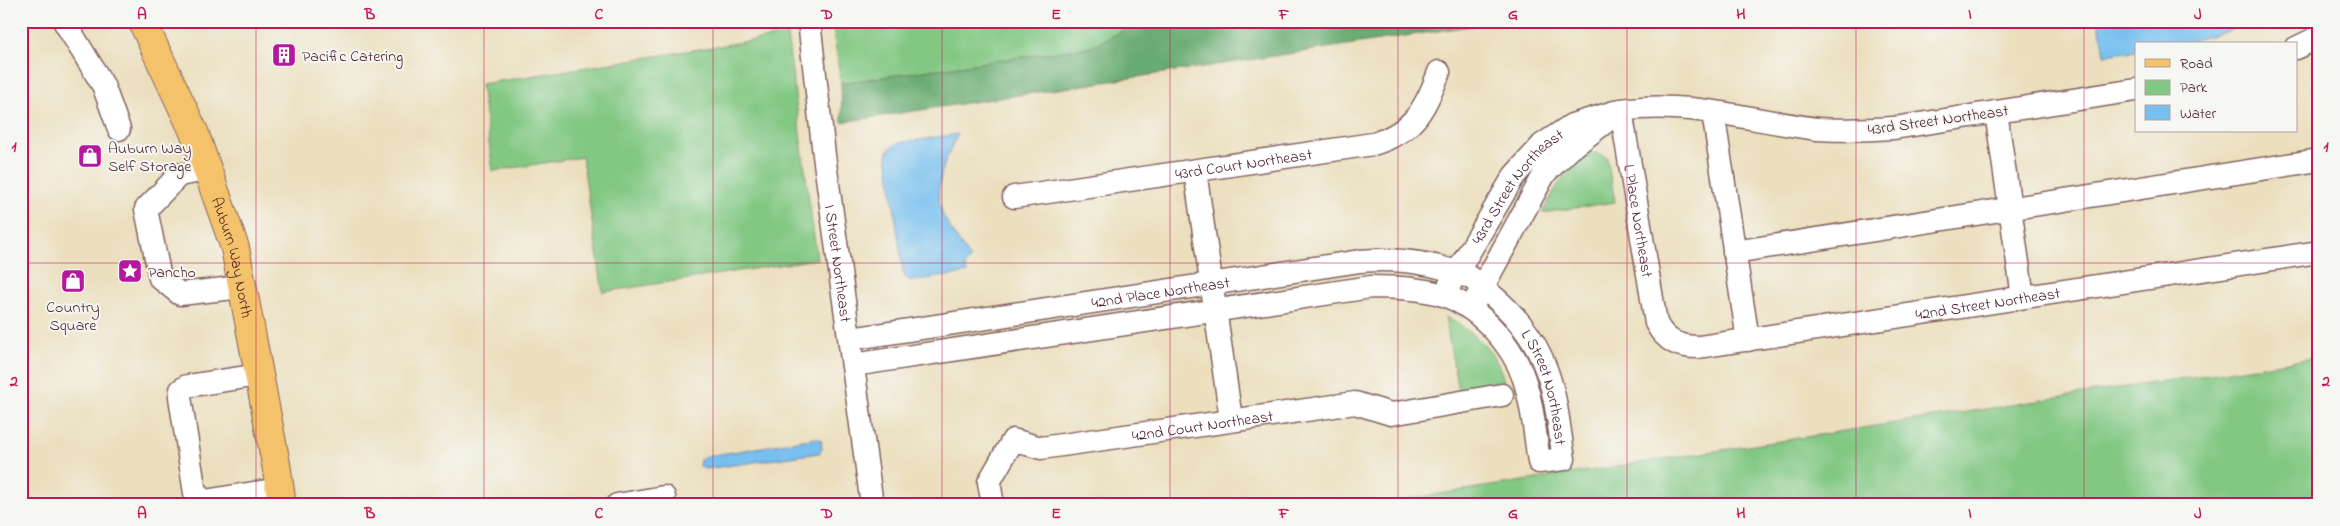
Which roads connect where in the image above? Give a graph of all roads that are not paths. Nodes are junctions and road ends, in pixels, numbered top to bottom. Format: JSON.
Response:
{"nodes":[{"id":1,"x":64,"y":21,"type":"edge"},
{"id":2,"x":142,"y":21,"type":"edge"},
{"id":3,"x":808,"y":21,"type":"edge"},
{"id":4,"x":2319,"y":37,"type":"edge"},
{"id":5,"x":2298,"y":47,"type":"edge"},
{"id":6,"x":1439,"y":72,"type":"dead end"},
{"id":7,"x":2135,"y":90,"type":"edge"},
{"id":8,"x":1621,"y":110,"type":"junction"},
{"id":9,"x":1713,"y":112,"type":"junction"},
{"id":10,"x":1996,"y":112,"type":"junction"},
{"id":11,"x":119,"y":130,"type":"dead end"},
{"id":12,"x":2319,"y":160,"type":"edge"},
{"id":13,"x":207,"y":170,"type":"junction"},
{"id":14,"x":1195,"y":171,"type":"junction"},
{"id":15,"x":1014,"y":197,"type":"dead end"},
{"id":16,"x":2010,"y":208,"type":"junction"},
{"id":17,"x":1734,"y":252,"type":"junction"},
{"id":18,"x":2319,"y":252,"type":"edge"},
{"id":19,"x":1470,"y":280,"type":"junction"},
{"id":20,"x":1211,"y":284,"type":"junction"},
{"id":21,"x":242,"y":287,"type":"junction"},
{"id":22,"x":2023,"y":297,"type":"junction"},
{"id":23,"x":1457,"y":302,"type":"junction"},
{"id":24,"x":1215,"y":311,"type":"junction"},
{"id":25,"x":1661,"y":331,"type":"joint"},
{"id":26,"x":850,"y":340,"type":"junction"},
{"id":27,"x":1748,"y":340,"type":"junction"},
{"id":28,"x":853,"y":365,"type":"junction"},
{"id":29,"x":259,"y":375,"type":"junction"},
{"id":30,"x":1502,"y":395,"type":"dead end"},
{"id":31,"x":1230,"y":419,"type":"junction"},
{"id":32,"x":280,"y":497,"type":"edge"},
{"id":33,"x":664,"y":497,"type":"dead end"},
{"id":34,"x":617,"y":505,"type":"edge"},
{"id":35,"x":872,"y":505,"type":"edge"},
{"id":36,"x":993,"y":505,"type":"edge"}],
"edges":[{"from":1,"to":11,"type":"street"},
{"from":2,"to":13,"type":"main road","name":"Auburn Way North"},
{"from":3,"to":26,"type":"street","name":"I Street Northeast"},
{"from":4,"to":5,"type":"street"},
{"from":6,"to":14,"type":"street","name":"43rd Court Northeast"},
{"from":7,"to":10,"type":"street","name":"43rd Street Northeast"},
{"from":8,"to":9,"type":"street","name":"43rd Street Northeast"},
{"from":8,"to":19,"type":"street","name":"43rd Street Northeast"},
{"from":8,"to":19,"type":"street","name":"43rd Street Northeast"},
{"from":8,"to":25,"type":"street","name":"L Place Northeast"},
{"from":9,"to":10,"type":"street","name":"43rd Street Northeast"},
{"from":9,"to":17,"type":"street"},
{"from":10,"to":16,"type":"street"},
{"from":12,"to":16,"type":"street"},
{"from":13,"to":21,"type":"main road","name":"Auburn Way North"},
{"from":13,"to":21,"type":"street"},
{"from":14,"to":15,"type":"street","name":"43rd Court Northeast"},
{"from":14,"to":20,"type":"street"},
{"from":16,"to":17,"type":"street"},
{"from":16,"to":22,"type":"street"},
{"from":17,"to":27,"type":"street"},
{"from":18,"to":22,"type":"street","name":"42nd Street Northeast"},
{"from":19,"to":20,"type":"street","name":"42nd Place Northeast"},
{"from":19,"to":23,"type":"street","name":"43rd Street Northeast"},
{"from":19,"to":23,"type":"street","name":"43rd Street Northeast"},
{"from":19,"to":23,"type":"street","name":"L Street Northeast"},
{"from":20,"to":24,"type":"street"},
{"from":20,"to":26,"type":"street","name":"42nd Place Northeast"},
{"from":21,"to":29,"type":"main road","name":"Auburn Way North"},
{"from":22,"to":27,"type":"street","name":"42nd Street Northeast"},
{"from":23,"to":24,"type":"street","name":"42nd Place Northeast"},
{"from":24,"to":28,"type":"street","name":"42nd Place Northeast"},
{"from":24,"to":31,"type":"street"},
{"from":25,"to":27,"type":"street","name":"42nd Street Northeast"},
{"from":26,"to":28,"type":"street","name":"I Street Northeast"},
{"from":28,"to":35,"type":"street","name":"I Street Northeast"},
{"from":29,"to":32,"type":"main road","name":"Auburn Way North"},
{"from":29,"to":32,"type":"street"},
{"from":30,"to":31,"type":"street","name":"42nd Court Northeast"},
{"from":31,"to":36,"type":"street","name":"42nd Court Northeast"},
{"from":33,"to":34,"type":"street"}]}
